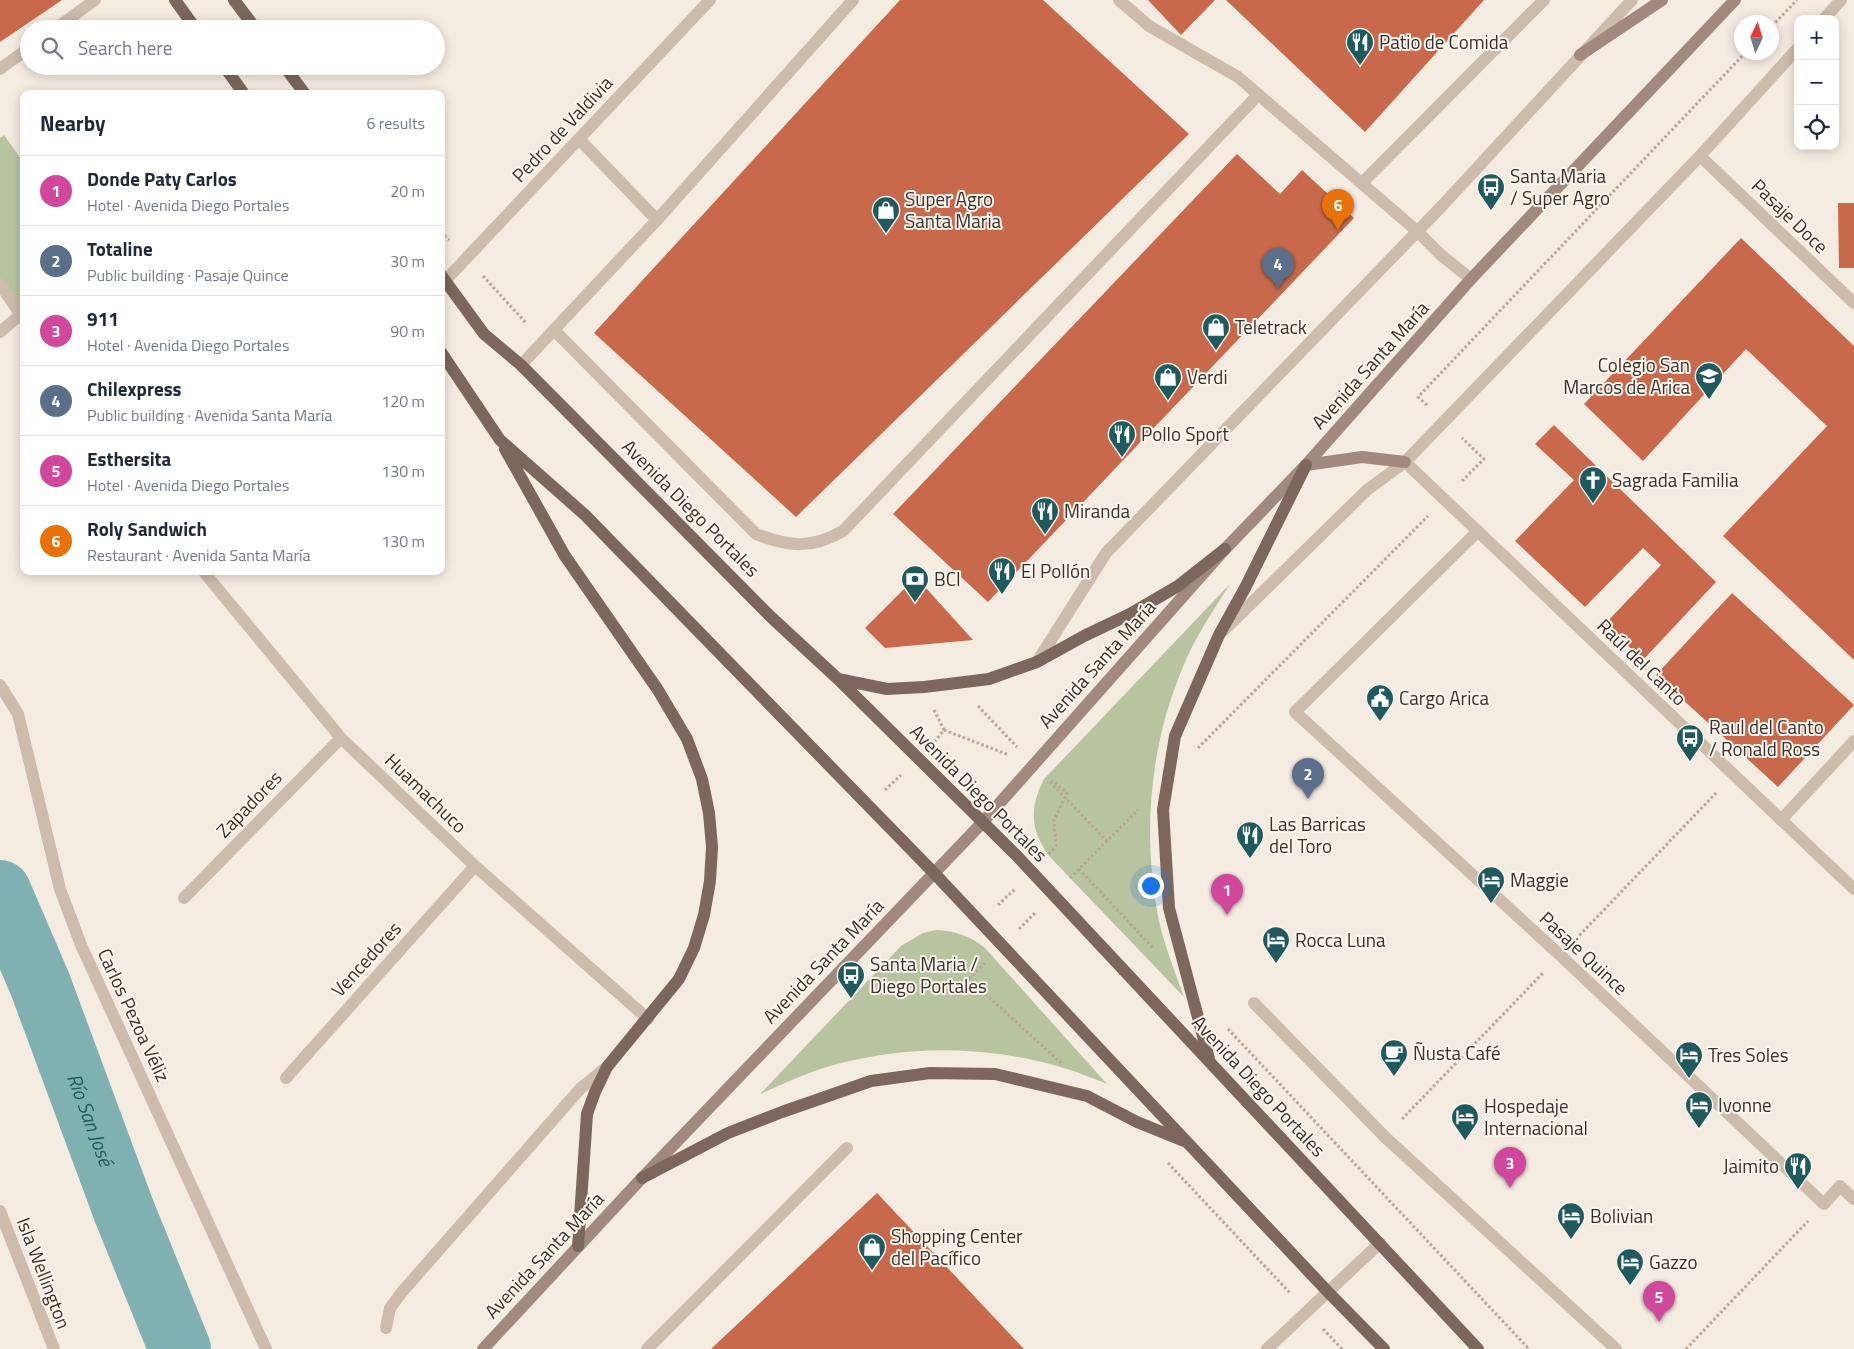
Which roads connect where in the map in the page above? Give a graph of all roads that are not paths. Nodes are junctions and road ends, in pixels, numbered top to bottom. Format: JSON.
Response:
{"nodes":[{"id":1,"x":95,"y":0,"type":"edge"},
{"id":2,"x":175,"y":0,"type":"edge"},
{"id":3,"x":234,"y":0,"type":"edge"},
{"id":4,"x":710,"y":0,"type":"edge"},
{"id":5,"x":853,"y":0,"type":"edge"},
{"id":6,"x":1119,"y":0,"type":"edge"},
{"id":7,"x":1544,"y":0,"type":"edge"},
{"id":8,"x":1632,"y":0,"type":"edge"},
{"id":9,"x":1662,"y":0,"type":"edge"},
{"id":10,"x":1735,"y":0,"type":"edge"},
{"id":11,"x":1841,"y":0,"type":"edge"},
{"id":12,"x":1828,"y":15,"type":"edge"},
{"id":13,"x":68,"y":20,"type":"edge"},
{"id":14,"x":189,"y":20,"type":"edge"},
{"id":15,"x":249,"y":20,"type":"edge"},
{"id":16,"x":1794,"y":52,"type":"edge"},
{"id":17,"x":20,"y":55,"type":"edge"},
{"id":18,"x":1580,"y":55,"type":"junction"},
{"id":19,"x":0,"y":69,"type":"edge"},
{"id":20,"x":230,"y":75,"type":"edge"},
{"id":21,"x":291,"y":75,"type":"edge"},
{"id":22,"x":241,"y":90,"type":"edge"},
{"id":23,"x":302,"y":90,"type":"edge"},
{"id":24,"x":1258,"y":94,"type":"junction"},
{"id":25,"x":579,"y":139,"type":"junction"},
{"id":26,"x":1700,"y":156,"type":"junction"},
{"id":27,"x":1362,"y":183,"type":"junction"},
{"id":28,"x":657,"y":220,"type":"junction"},
{"id":29,"x":1417,"y":231,"type":"junction"},
{"id":30,"x":445,"y":279,"type":"edge"},
{"id":31,"x":1471,"y":279,"type":"junction"},
{"id":32,"x":0,"y":284,"type":"edge"},
{"id":33,"x":445,"y":284,"type":"edge"},
{"id":34,"x":1854,"y":304,"type":"edge"},
{"id":35,"x":20,"y":315,"type":"edge"},
{"id":36,"x":20,"y":319,"type":"edge"},
{"id":37,"x":554,"y":330,"type":"junction"},
{"id":38,"x":0,"y":332,"type":"edge"},
{"id":39,"x":445,"y":358,"type":"edge"},
{"id":40,"x":521,"y":365,"type":"junction"},
{"id":41,"x":500,"y":440,"type":"junction"},
{"id":42,"x":1405,"y":462,"type":"junction"},
{"id":43,"x":1306,"y":465,"type":"junction"},
{"id":44,"x":1478,"y":531,"type":"junction"},
{"id":45,"x":1225,"y":548,"type":"junction"},
{"id":46,"x":207,"y":575,"type":"edge"},
{"id":47,"x":1219,"y":635,"type":"junction"},
{"id":48,"x":1037,"y":662,"type":"junction"},
{"id":49,"x":838,"y":679,"type":"junction"},
{"id":50,"x":0,"y":685,"type":"edge"},
{"id":51,"x":341,"y":738,"type":"junction"},
{"id":52,"x":1854,"y":741,"type":"edge"},
{"id":53,"x":1780,"y":820,"type":"junction"},
{"id":54,"x":982,"y":822,"type":"junction"},
{"id":55,"x":474,"y":866,"type":"junction"},
{"id":56,"x":934,"y":873,"type":"junction"},
{"id":57,"x":1854,"y":890,"type":"edge"},
{"id":58,"x":184,"y":898,"type":"dead end"},
{"id":59,"x":1254,"y":1003,"type":"dead end"},
{"id":60,"x":648,"y":1019,"type":"junction"},
{"id":61,"x":1209,"y":1062,"type":"junction"},
{"id":62,"x":607,"y":1067,"type":"junction"},
{"id":63,"x":286,"y":1078,"type":"dead end"},
{"id":64,"x":1188,"y":1142,"type":"junction"},
{"id":65,"x":847,"y":1148,"type":"dead end"},
{"id":66,"x":642,"y":1178,"type":"junction"},
{"id":67,"x":1854,"y":1199,"type":"edge"},
{"id":68,"x":0,"y":1211,"type":"edge"},
{"id":69,"x":1380,"y":1243,"type":"junction"},
{"id":70,"x":578,"y":1246,"type":"junction"},
{"id":71,"x":1328,"y":1292,"type":"junction"},
{"id":72,"x":386,"y":1328,"type":"dead end"},
{"id":73,"x":54,"y":1349,"type":"edge"},
{"id":74,"x":266,"y":1349,"type":"edge"},
{"id":75,"x":483,"y":1349,"type":"edge"},
{"id":76,"x":647,"y":1349,"type":"edge"},
{"id":77,"x":1267,"y":1349,"type":"edge"},
{"id":78,"x":1384,"y":1349,"type":"edge"},
{"id":79,"x":1478,"y":1349,"type":"edge"},
{"id":80,"x":1616,"y":1349,"type":"edge"}],
"edges":[{"from":1,"to":13,"type":"street"},
{"from":2,"to":14,"type":"main road"},
{"from":3,"to":15,"type":"main road"},
{"from":4,"to":25,"type":"street","name":"Pedro de Valdivia"},
{"from":5,"to":28,"type":"street"},
{"from":6,"to":24,"type":"street"},
{"from":7,"to":27,"type":"street"},
{"from":8,"to":18,"type":"street"},
{"from":9,"to":18,"type":"main road"},
{"from":10,"to":31,"type":"main road","name":"Avenida Santa María"},
{"from":11,"to":12,"type":"street"},
{"from":16,"to":26,"type":"street"},
{"from":17,"to":19,"type":"street"},
{"from":18,"to":29,"type":"street"},
{"from":20,"to":22,"type":"main road"},
{"from":21,"to":23,"type":"main road"},
{"from":24,"to":27,"type":"street"},
{"from":24,"to":37,"type":"street"},
{"from":25,"to":28,"type":"street"},
{"from":25,"to":30,"type":"street","name":"Pedro de Valdivia"},
{"from":26,"to":34,"type":"street","name":"Pasaje Doce"},
{"from":26,"to":42,"type":"street"},
{"from":27,"to":29,"type":"street"},
{"from":28,"to":37,"type":"street"},
{"from":29,"to":31,"type":"street"},
{"from":29,"to":48,"type":"street"},
{"from":31,"to":43,"type":"main road","name":"Avenida Santa María"},
{"from":32,"to":35,"type":"street"},
{"from":33,"to":40,"type":"main road","name":"Avenida Diego Portales"},
{"from":36,"to":38,"type":"street"},
{"from":37,"to":40,"type":"street"},
{"from":39,"to":41,"type":"main road"},
{"from":40,"to":49,"type":"main road","name":"Avenida Diego Portales"},
{"from":41,"to":56,"type":"main road"},
{"from":41,"to":60,"type":"main road"},
{"from":42,"to":43,"type":"main road"},
{"from":42,"to":44,"type":"street","name":"Raúl del Canto"},
{"from":42,"to":47,"type":"street"},
{"from":43,"to":45,"type":"main road","name":"Avenida Santa María"},
{"from":43,"to":47,"type":"main road"},
{"from":44,"to":53,"type":"street","name":"Raúl del Canto"},
{"from":44,"to":67,"type":"street","name":"Pasaje Quince"},
{"from":45,"to":48,"type":"main road"},
{"from":45,"to":54,"type":"main road","name":"Avenida Santa María"},
{"from":46,"to":51,"type":"street","name":"Huamachuco"},
{"from":47,"to":61,"type":"main road"},
{"from":48,"to":49,"type":"main road"},
{"from":49,"to":54,"type":"main road","name":"Avenida Diego Portales"},
{"from":50,"to":74,"type":"street","name":"Carlos Pezoa Véliz"},
{"from":51,"to":55,"type":"street","name":"Huamachuco"},
{"from":51,"to":58,"type":"street","name":"Zapadores"},
{"from":52,"to":53,"type":"street"},
{"from":53,"to":57,"type":"street","name":"Raúl del Canto"},
{"from":54,"to":56,"type":"main road","name":"Avenida Santa María"},
{"from":54,"to":61,"type":"main road","name":"Avenida Diego Portales"},
{"from":55,"to":60,"type":"street","name":"Huamachuco"},
{"from":55,"to":63,"type":"street","name":"Vencedores"},
{"from":56,"to":64,"type":"main road"},
{"from":56,"to":66,"type":"main road","name":"Avenida Santa María"},
{"from":59,"to":80,"type":"street"},
{"from":60,"to":62,"type":"main road"},
{"from":61,"to":69,"type":"main road","name":"Avenida Diego Portales"},
{"from":62,"to":70,"type":"main road"},
{"from":62,"to":72,"type":"street"},
{"from":64,"to":66,"type":"main road"},
{"from":64,"to":71,"type":"main road"},
{"from":65,"to":76,"type":"street"},
{"from":66,"to":70,"type":"main road","name":"Avenida Santa María"},
{"from":68,"to":73,"type":"street","name":"Isla Wellington"},
{"from":69,"to":71,"type":"street"},
{"from":69,"to":79,"type":"main road","name":"Avenida Diego Portales"},
{"from":70,"to":75,"type":"main road","name":"Avenida Santa María"},
{"from":71,"to":77,"type":"street"},
{"from":71,"to":78,"type":"main road"}]}
